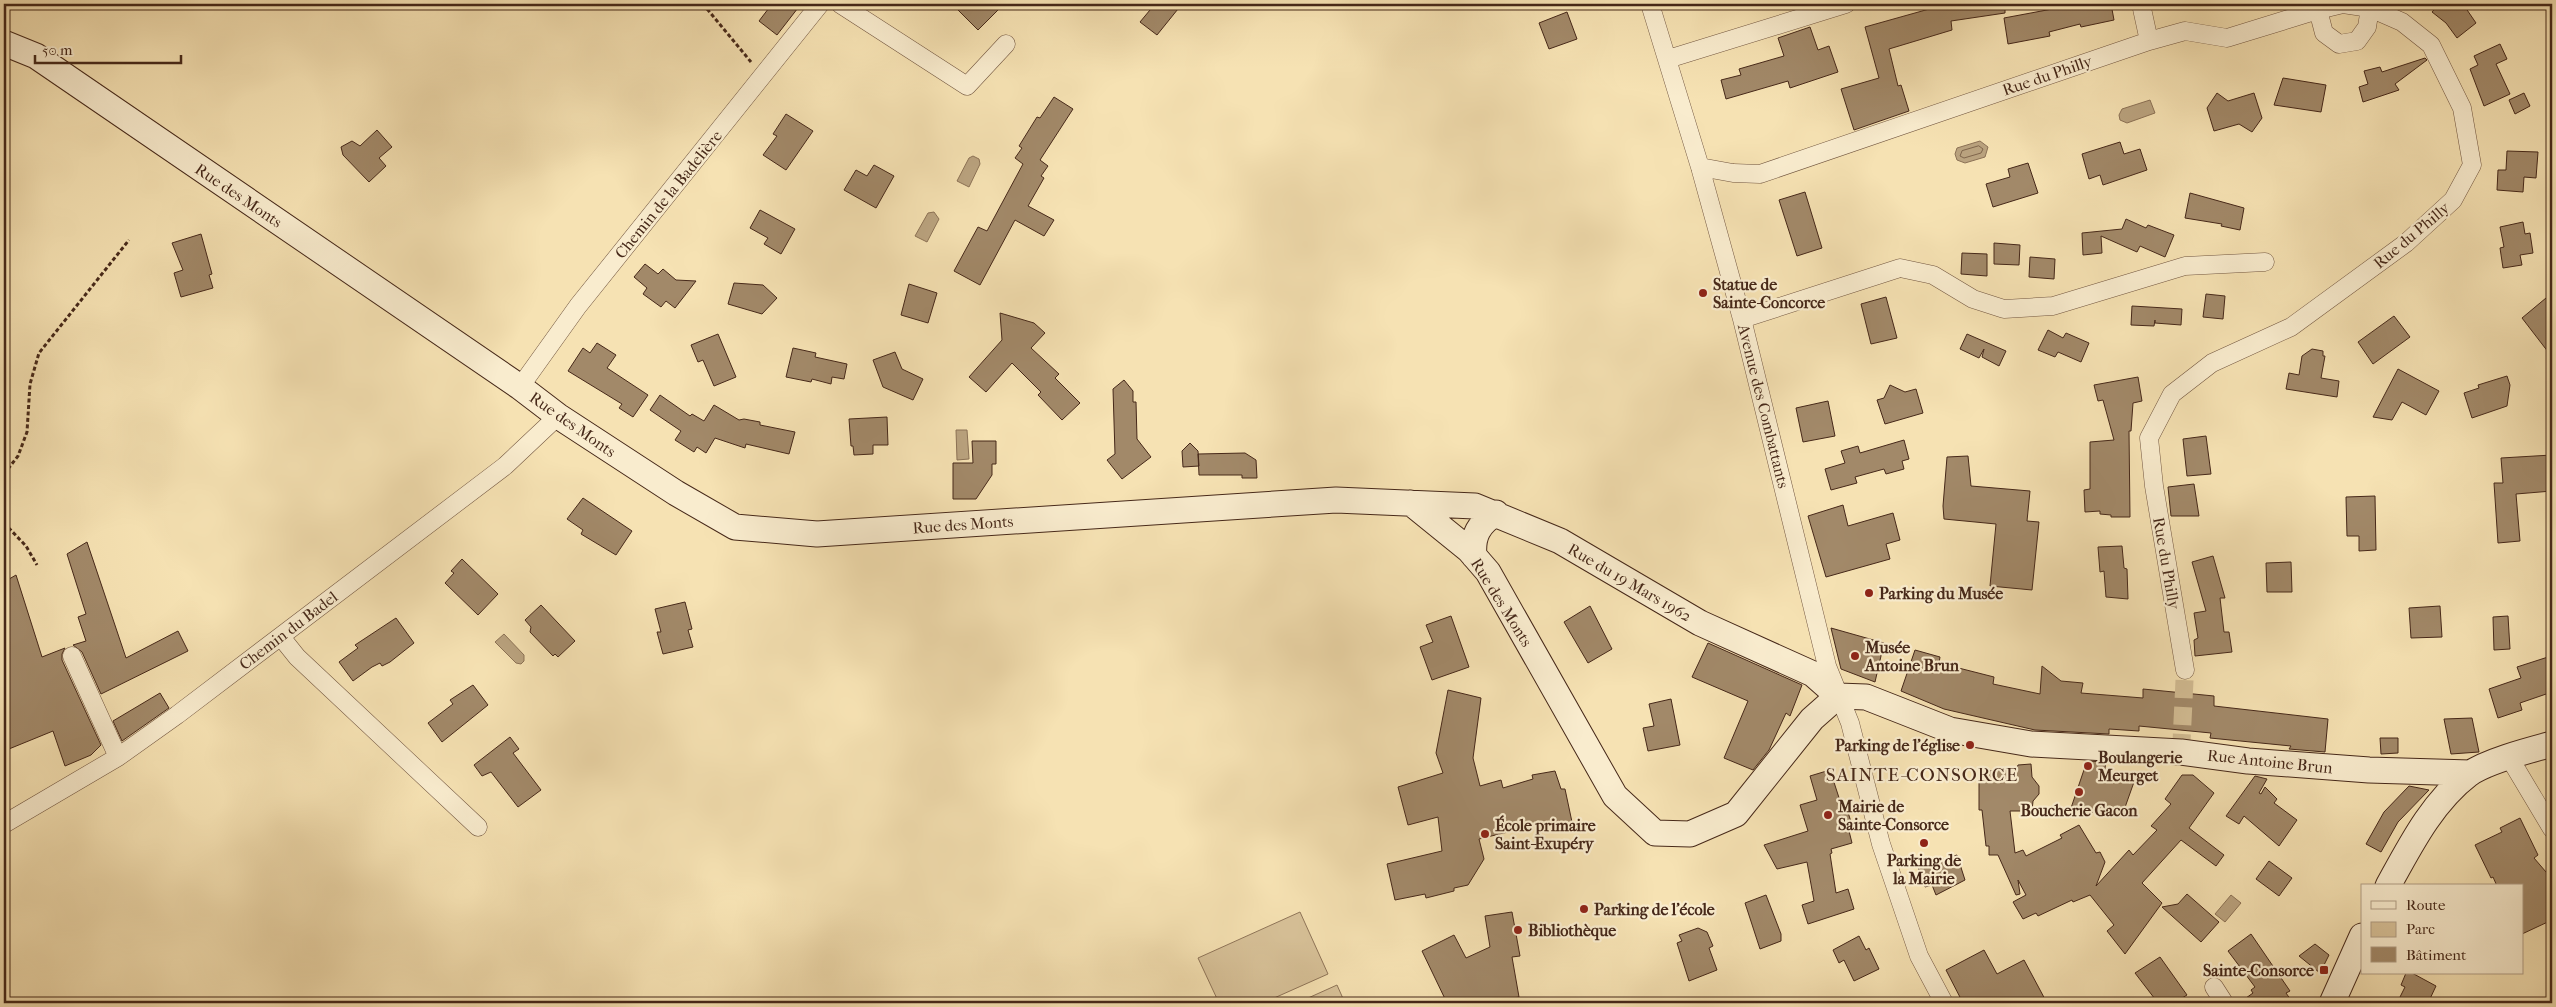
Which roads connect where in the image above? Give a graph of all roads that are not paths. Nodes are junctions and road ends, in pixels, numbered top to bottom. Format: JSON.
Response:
{"nodes":[{"id":1,"x":820,"y":4,"type":"edge"},
{"id":2,"x":840,"y":4,"type":"edge"},
{"id":3,"x":1650,"y":4,"type":"edge"},
{"id":4,"x":1846,"y":4,"type":"edge"},
{"id":5,"x":2140,"y":4,"type":"edge"},
{"id":6,"x":2370,"y":8,"type":"junction"},
{"id":7,"x":2318,"y":10,"type":"junction"},
{"id":8,"x":2149,"y":41,"type":"junction"},
{"id":9,"x":4,"y":43,"type":"edge"},
{"id":10,"x":1006,"y":44,"type":"dead end"},
{"id":11,"x":1668,"y":59,"type":"junction"},
{"id":12,"x":1700,"y":167,"type":"junction"},
{"id":13,"x":2265,"y":262,"type":"dead end"},
{"id":14,"x":1742,"y":319,"type":"junction"},
{"id":15,"x":520,"y":387,"type":"junction"},
{"id":16,"x":558,"y":416,"type":"junction"},
{"id":17,"x":1411,"y":503,"type":"junction"},
{"id":18,"x":1496,"y":513,"type":"junction"},
{"id":19,"x":1474,"y":556,"type":"junction"},
{"id":20,"x":281,"y":637,"type":"junction"},
{"id":21,"x":72,"y":656,"type":"dead end"},
{"id":22,"x":2185,"y":670,"type":"tunnel mouth"},
{"id":23,"x":1838,"y":696,"type":"junction"},
{"id":24,"x":2552,"y":744,"type":"edge"},
{"id":25,"x":118,"y":757,"type":"junction"},
{"id":26,"x":2509,"y":757,"type":"junction"},
{"id":27,"x":2470,"y":774,"type":"junction"},
{"id":28,"x":4,"y":824,"type":"edge"},
{"id":29,"x":478,"y":828,"type":"dead end"},
{"id":30,"x":2552,"y":829,"type":"edge"},
{"id":31,"x":2389,"y":884,"type":"edge"},
{"id":32,"x":2361,"y":938,"type":"edge"},
{"id":33,"x":2214,"y":987,"type":"dead end"},
{"id":34,"x":1944,"y":1003,"type":"edge"},
{"id":35,"x":2220,"y":1003,"type":"edge"},
{"id":36,"x":2332,"y":1003,"type":"edge"}],
"edges":[{"from":1,"to":15,"type":"street","name":"Chemin de la Badelière"},
{"from":2,"to":10,"type":"street"},
{"from":3,"to":11,"type":"street","name":"Avenue des Combattants"},
{"from":4,"to":11,"type":"street"},
{"from":5,"to":8,"type":"street"},
{"from":6,"to":7,"type":"street","name":"Rue du Philly"},
{"from":6,"to":7,"type":"street"},
{"from":6,"to":22,"type":"street","name":"Rue du Philly"},
{"from":7,"to":8,"type":"street","name":"Rue du Philly"},
{"from":8,"to":12,"type":"street","name":"Rue du Philly"},
{"from":9,"to":15,"type":"street","name":"Rue des Monts"},
{"from":11,"to":12,"type":"street","name":"Avenue des Combattants"},
{"from":12,"to":14,"type":"street","name":"Avenue des Combattants"},
{"from":13,"to":14,"type":"street"},
{"from":14,"to":23,"type":"street","name":"Avenue des Combattants"},
{"from":15,"to":16,"type":"street","name":"Rue des Monts"},
{"from":16,"to":17,"type":"street","name":"Rue des Monts"},
{"from":16,"to":20,"type":"street","name":"Chemin du Badel"},
{"from":17,"to":18,"type":"street","name":"Rue du 19 Mars 1962"},
{"from":17,"to":19,"type":"street","name":"Rue des Monts"},
{"from":18,"to":19,"type":"street"},
{"from":18,"to":23,"type":"street","name":"Rue du 19 Mars 1962"},
{"from":19,"to":23,"type":"street","name":"Rue des Monts"},
{"from":20,"to":25,"type":"street","name":"Chemin du Badel"},
{"from":20,"to":29,"type":"street"},
{"from":21,"to":25,"type":"street"},
{"from":23,"to":27,"type":"street","name":"Rue Antoine Brun"},
{"from":23,"to":34,"type":"street","name":"Avenue des Combattants"},
{"from":24,"to":26,"type":"street"},
{"from":25,"to":28,"type":"street","name":"Chemin du Badel"},
{"from":26,"to":27,"type":"street"},
{"from":26,"to":30,"type":"street"},
{"from":27,"to":31,"type":"street"},
{"from":32,"to":36,"type":"street"},
{"from":33,"to":35,"type":"street"}]}
